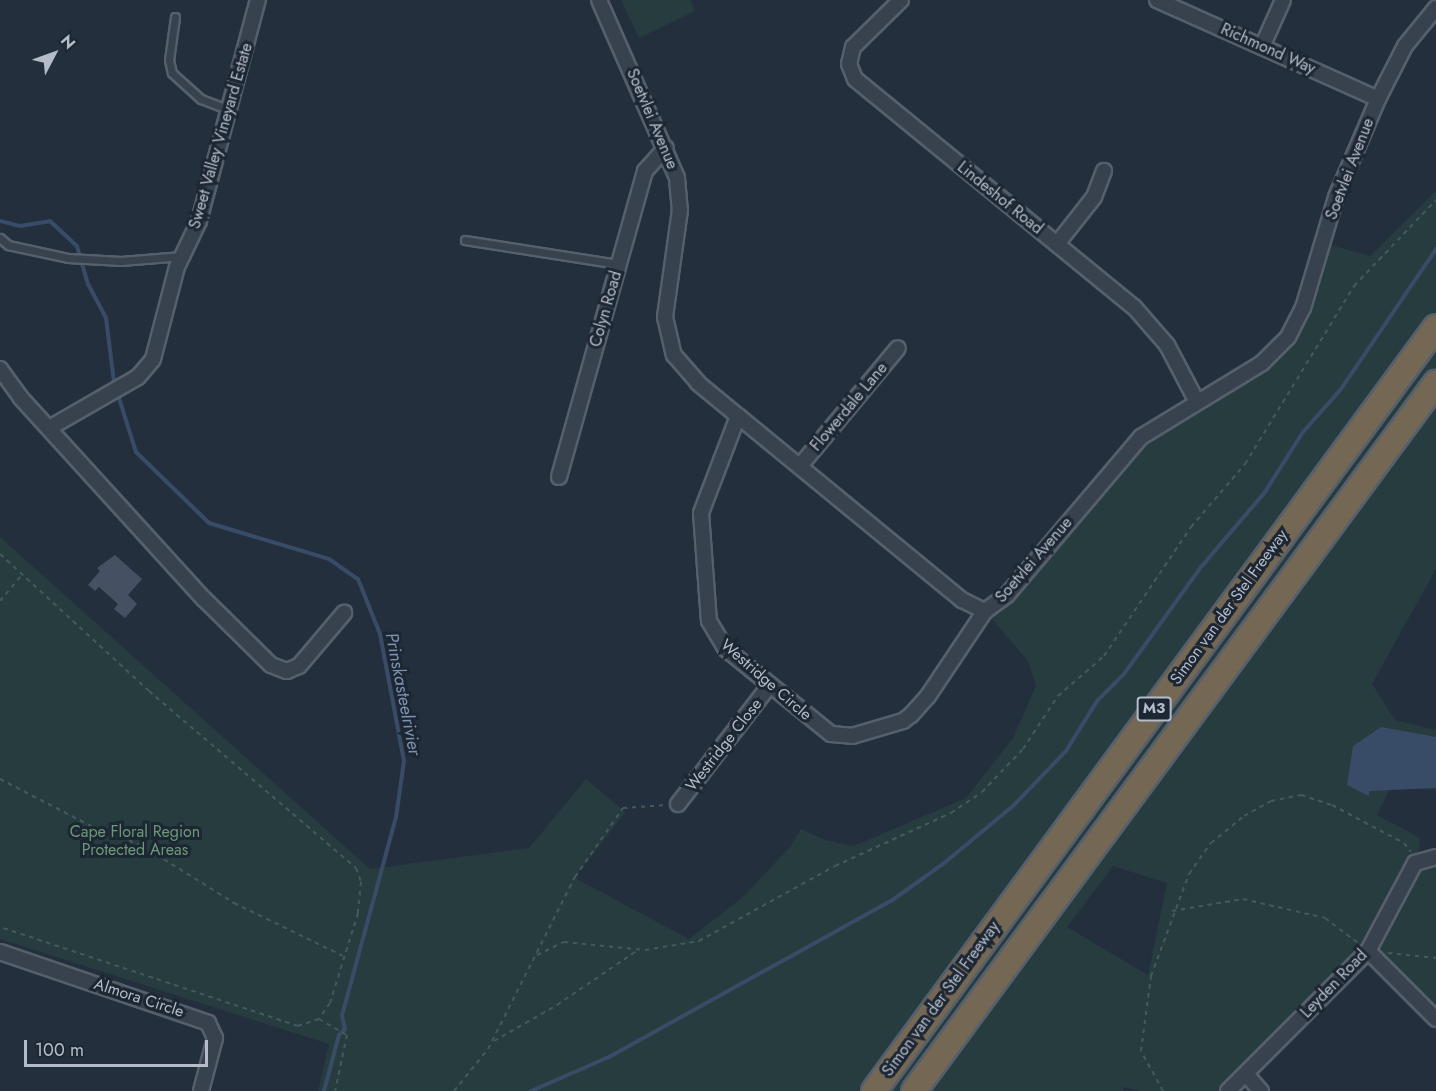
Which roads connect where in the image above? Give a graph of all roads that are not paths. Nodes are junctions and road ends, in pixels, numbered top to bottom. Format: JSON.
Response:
{"nodes":[{"id":1,"x":258,"y":0,"type":"edge"},
{"id":2,"x":600,"y":0,"type":"edge"},
{"id":3,"x":901,"y":0,"type":"edge"},
{"id":4,"x":1157,"y":0,"type":"edge"},
{"id":5,"x":1283,"y":0,"type":"edge"},
{"id":6,"x":1436,"y":8,"type":"edge"},
{"id":7,"x":175,"y":17,"type":"dead end"},
{"id":8,"x":1262,"y":47,"type":"junction"},
{"id":9,"x":1378,"y":99,"type":"junction"},
{"id":10,"x":229,"y":110,"type":"junction"},
{"id":11,"x":666,"y":148,"type":"junction"},
{"id":12,"x":1104,"y":171,"type":"dead end"},
{"id":13,"x":0,"y":238,"type":"edge"},
{"id":14,"x":465,"y":240,"type":"dead end"},
{"id":15,"x":1057,"y":244,"type":"junction"},
{"id":16,"x":182,"y":256,"type":"junction"},
{"id":17,"x":619,"y":264,"type":"junction"},
{"id":18,"x":1436,"y":327,"type":"edge"},
{"id":19,"x":898,"y":348,"type":"dead end"},
{"id":20,"x":0,"y":369,"type":"edge"},
{"id":21,"x":1436,"y":383,"type":"edge"},
{"id":22,"x":1197,"y":402,"type":"junction"},
{"id":23,"x":738,"y":416,"type":"junction"},
{"id":24,"x":51,"y":428,"type":"junction"},
{"id":25,"x":800,"y":466,"type":"junction"},
{"id":26,"x":559,"y":477,"type":"dead end"},
{"id":27,"x":985,"y":611,"type":"junction"},
{"id":28,"x":344,"y":614,"type":"dead end"},
{"id":29,"x":770,"y":686,"type":"junction"},
{"id":30,"x":678,"y":804,"type":"road end"},
{"id":31,"x":1436,"y":857,"type":"edge"},
{"id":32,"x":1368,"y":951,"type":"junction"},
{"id":33,"x":0,"y":952,"type":"edge"},
{"id":34,"x":1436,"y":1019,"type":"edge"},
{"id":35,"x":1246,"y":1074,"type":"junction"},
{"id":36,"x":201,"y":1091,"type":"edge"},
{"id":37,"x":873,"y":1091,"type":"edge"},
{"id":38,"x":914,"y":1091,"type":"edge"},
{"id":39,"x":1228,"y":1091,"type":"edge"},
{"id":40,"x":1262,"y":1091,"type":"edge"}],
"edges":[{"from":1,"to":10,"type":"street","name":"Sweet Valley Vineyard Estate"},
{"from":2,"to":11,"type":"street","name":"Soetvlei Avenue"},
{"from":3,"to":15,"type":"street","name":"Lindeshof Road"},
{"from":4,"to":8,"type":"street","name":"Richmond Way"},
{"from":5,"to":8,"type":"street"},
{"from":6,"to":9,"type":"street","name":"Soetvlei Avenue"},
{"from":7,"to":10,"type":"lane"},
{"from":8,"to":9,"type":"street","name":"Richmond Way"},
{"from":9,"to":22,"type":"street","name":"Soetvlei Avenue"},
{"from":10,"to":16,"type":"street","name":"Sweet Valley Vineyard Estate"},
{"from":11,"to":17,"type":"street","name":"Colyn Road"},
{"from":11,"to":23,"type":"street","name":"Soetvlei Avenue"},
{"from":12,"to":15,"type":"street"},
{"from":13,"to":16,"type":"lane"},
{"from":14,"to":17,"type":"lane"},
{"from":15,"to":22,"type":"street","name":"Lindeshof Road"},
{"from":16,"to":24,"type":"street","name":"Sweet Valley Vineyard Estate"},
{"from":17,"to":26,"type":"street","name":"Colyn Road"},
{"from":18,"to":37,"type":"highway","name":"Simon van der Stel Freeway","number":"M3"},
{"from":19,"to":25,"type":"street","name":"Flowerdale Lane"},
{"from":20,"to":24,"type":"street"},
{"from":21,"to":38,"type":"highway","name":"Simon van der Stel Freeway","number":"M3"},
{"from":22,"to":27,"type":"street","name":"Soetvlei Avenue"},
{"from":23,"to":25,"type":"street","name":"Soetvlei Avenue"},
{"from":23,"to":29,"type":"street","name":"Westridge Circle"},
{"from":24,"to":28,"type":"street"},
{"from":25,"to":27,"type":"street","name":"Soetvlei Avenue"},
{"from":27,"to":29,"type":"street","name":"Westridge Circle"},
{"from":29,"to":30,"type":"street","name":"Westridge Close"},
{"from":31,"to":32,"type":"street","name":"Leyden Road"},
{"from":32,"to":34,"type":"street"},
{"from":32,"to":35,"type":"street","name":"Leyden Road"},
{"from":33,"to":36,"type":"street","name":"Almora Circle"},
{"from":35,"to":39,"type":"street","name":"Leyden Road"},
{"from":35,"to":40,"type":"street"}]}
